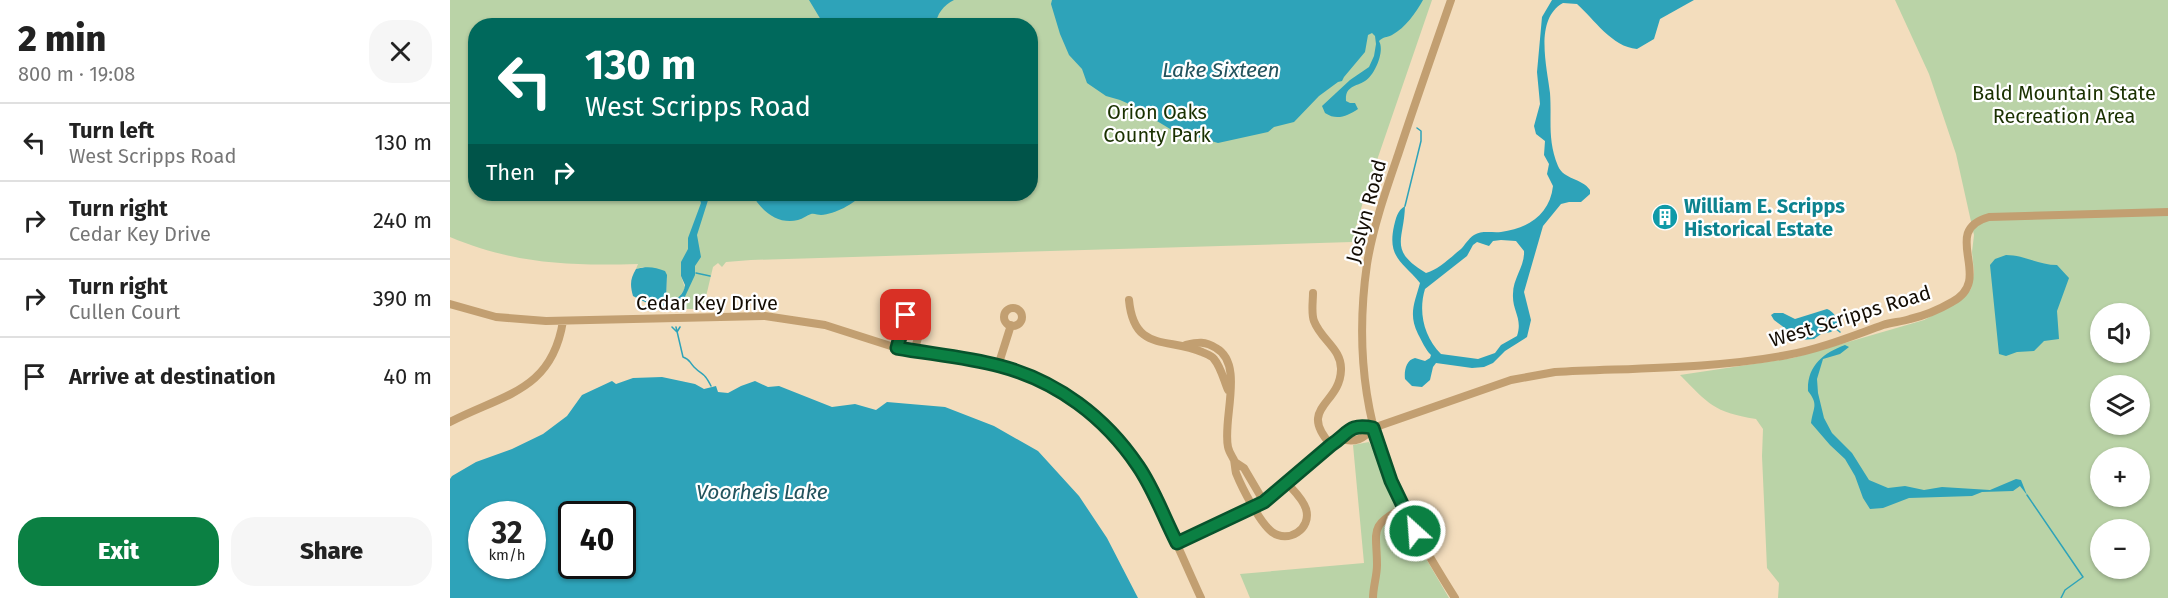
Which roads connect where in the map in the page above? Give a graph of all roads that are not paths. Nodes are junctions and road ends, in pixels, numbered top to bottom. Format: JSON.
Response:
{"nodes":[{"id":1,"x":1451,"y":0,"type":"edge"},
{"id":2,"x":2168,"y":212,"type":"edge"},
{"id":3,"x":1313,"y":293,"type":"dead end"},
{"id":4,"x":1129,"y":300,"type":"dead end"},
{"id":5,"x":450,"y":304,"type":"edge"},
{"id":6,"x":563,"y":321,"type":"junction"},
{"id":7,"x":1011,"y":325,"type":"dead end"},
{"id":8,"x":1186,"y":345,"type":"junction"},
{"id":9,"x":897,"y":348,"type":"junction"},
{"id":10,"x":914,"y":351,"type":"junction"},
{"id":11,"x":998,"y":366,"type":"junction"},
{"id":12,"x":1230,"y":393,"type":"junction"},
{"id":13,"x":450,"y":422,"type":"edge"},
{"id":14,"x":1373,"y":428,"type":"junction"},
{"id":15,"x":1341,"y":439,"type":"junction"},
{"id":16,"x":1331,"y":445,"type":"junction"},
{"id":17,"x":1235,"y":462,"type":"junction"},
{"id":18,"x":1287,"y":483,"type":"junction"},
{"id":19,"x":1264,"y":502,"type":"junction"},
{"id":20,"x":1255,"y":508,"type":"junction"},
{"id":21,"x":1403,"y":508,"type":"junction"},
{"id":22,"x":1177,"y":543,"type":"junction"},
{"id":23,"x":1201,"y":598,"type":"edge"},
{"id":24,"x":1373,"y":598,"type":"edge"},
{"id":25,"x":1455,"y":598,"type":"edge"}],
"edges":[{"from":1,"to":14,"type":"street","name":"Joslyn Road"},
{"from":2,"to":14,"type":"street","name":"West Scripps Road"},
{"from":3,"to":16,"type":"street"},
{"from":4,"to":8,"type":"street"},
{"from":5,"to":6,"type":"street","name":"Cedar Key Drive"},
{"from":6,"to":9,"type":"street","name":"Cedar Key Drive"},
{"from":6,"to":13,"type":"street"},
{"from":7,"to":11,"type":"street"},
{"from":8,"to":12,"type":"street"},
{"from":8,"to":12,"type":"street"},
{"from":9,"to":10,"type":"street","name":"Cedar Key Drive"},
{"from":9,"to":10,"type":"street"},
{"from":10,"to":11,"type":"street","name":"Cedar Key Drive"},
{"from":11,"to":22,"type":"street","name":"Cedar Key Drive"},
{"from":12,"to":17,"type":"street"},
{"from":14,"to":15,"type":"street","name":"West Scripps Road"},
{"from":14,"to":15,"type":"street","name":"West Scripps Road"},
{"from":14,"to":21,"type":"street","name":"Joslyn Road"},
{"from":15,"to":16,"type":"street","name":"West Scripps Road"},
{"from":16,"to":18,"type":"street","name":"West Scripps Road"},
{"from":17,"to":19,"type":"street"},
{"from":17,"to":20,"type":"street"},
{"from":18,"to":19,"type":"street","name":"West Scripps Road"},
{"from":18,"to":20,"type":"street"},
{"from":19,"to":20,"type":"street","name":"West Scripps Road"},
{"from":20,"to":22,"type":"street","name":"West Scripps Road"},
{"from":21,"to":24,"type":"street"},
{"from":21,"to":25,"type":"street","name":"Joslyn Road"},
{"from":22,"to":23,"type":"street","name":"Cedar Key Drive"}]}
